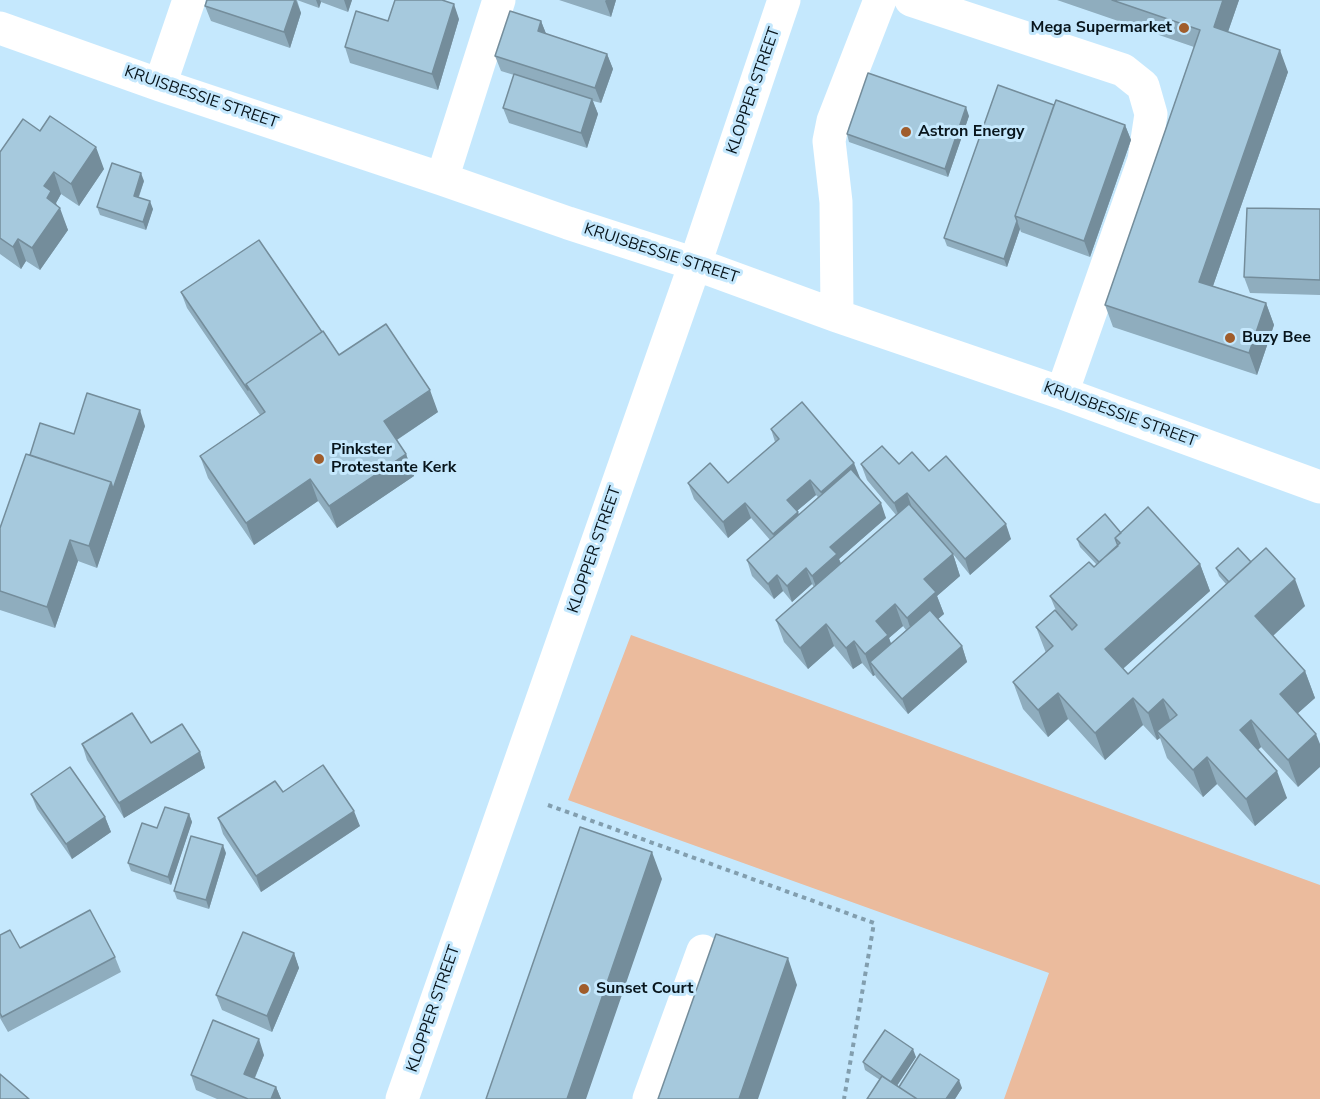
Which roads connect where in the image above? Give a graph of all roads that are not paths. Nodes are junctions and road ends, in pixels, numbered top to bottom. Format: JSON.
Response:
{"nodes":[{"id":1,"x":189,"y":0,"type":"edge"},
{"id":2,"x":499,"y":0,"type":"edge"},
{"id":3,"x":784,"y":0,"type":"edge"},
{"id":4,"x":880,"y":0,"type":"edge"},
{"id":5,"x":911,"y":0,"type":"edge"},
{"id":6,"x":0,"y":28,"type":"edge"},
{"id":7,"x":160,"y":85,"type":"junction"},
{"id":8,"x":442,"y":178,"type":"junction"},
{"id":9,"x":695,"y":264,"type":"junction"},
{"id":10,"x":837,"y":316,"type":"junction"},
{"id":11,"x":1062,"y":393,"type":"junction"},
{"id":12,"x":1320,"y":487,"type":"edge"},
{"id":13,"x":703,"y":951,"type":"dead end"},
{"id":14,"x":402,"y":1099,"type":"edge"},
{"id":15,"x":649,"y":1099,"type":"edge"}],
"edges":[{"from":1,"to":7,"type":"street"},
{"from":2,"to":8,"type":"street"},
{"from":3,"to":9,"type":"street","name":"KLOPPER STREET"},
{"from":4,"to":10,"type":"street"},
{"from":5,"to":11,"type":"street"},
{"from":6,"to":7,"type":"street","name":"KRUISBESSIE STREET"},
{"from":7,"to":8,"type":"street","name":"KRUISBESSIE STREET"},
{"from":8,"to":9,"type":"street","name":"KRUISBESSIE STREET"},
{"from":9,"to":10,"type":"street","name":"KRUISBESSIE STREET"},
{"from":9,"to":14,"type":"street","name":"KLOPPER STREET"},
{"from":10,"to":11,"type":"street","name":"KRUISBESSIE STREET"},
{"from":11,"to":12,"type":"street","name":"KRUISBESSIE STREET"},
{"from":13,"to":15,"type":"street"}]}
